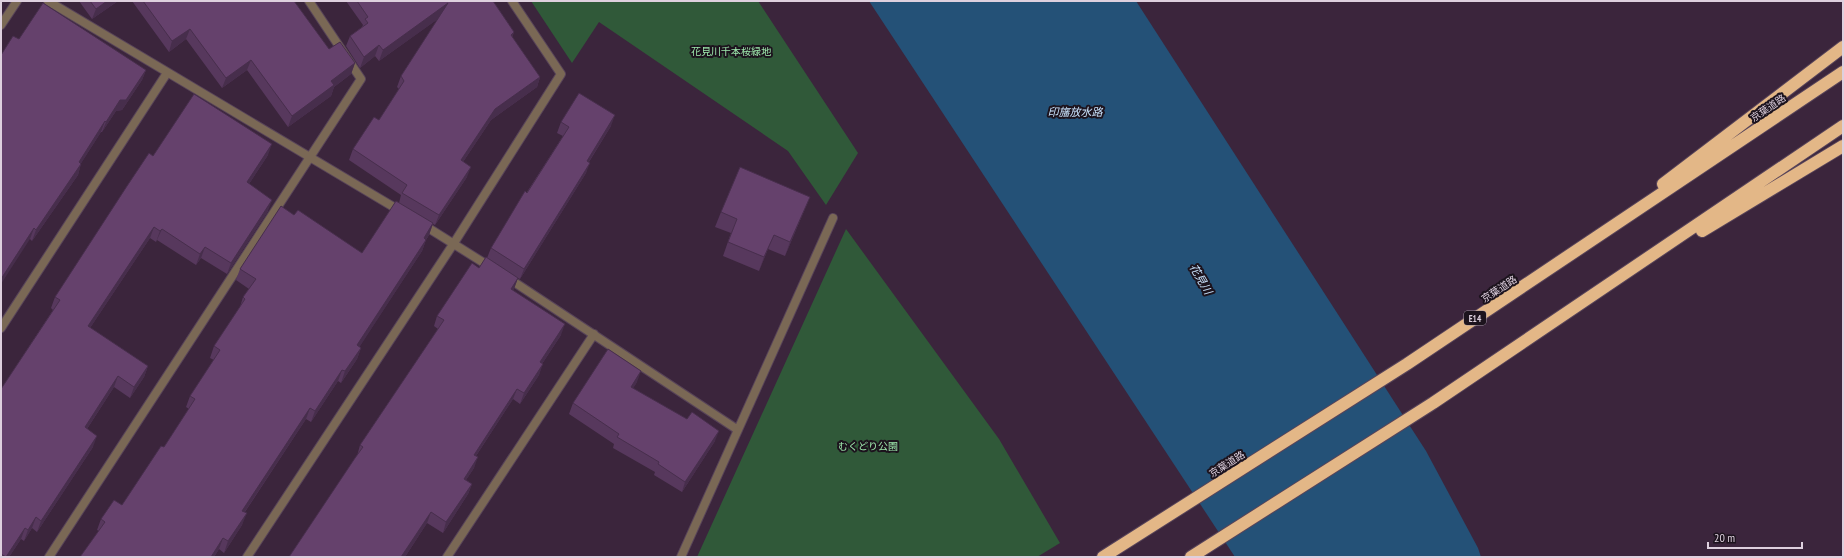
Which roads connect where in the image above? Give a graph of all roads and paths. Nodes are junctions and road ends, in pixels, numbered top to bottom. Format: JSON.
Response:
{"nodes":[{"id":1,"x":17,"y":1,"type":"edge"},
{"id":2,"x":48,"y":1,"type":"edge"},
{"id":3,"x":309,"y":1,"type":"edge"},
{"id":4,"x":512,"y":1,"type":"edge"},
{"id":5,"x":1,"y":25,"type":"edge"},
{"id":6,"x":1843,"y":47,"type":"edge"},
{"id":7,"x":1843,"y":72,"type":"edge"},
{"id":8,"x":167,"y":73,"type":"junction"},
{"id":9,"x":1843,"y":126,"type":"edge"},
{"id":10,"x":1843,"y":146,"type":"edge"},
{"id":11,"x":311,"y":157,"type":"junction"},
{"id":12,"x":833,"y":218,"type":"dead end"},
{"id":13,"x":454,"y":243,"type":"junction"},
{"id":14,"x":1554,"y":267,"type":"junction"},
{"id":15,"x":1579,"y":306,"type":"junction"},
{"id":16,"x":1,"y":328,"type":"edge"},
{"id":17,"x":594,"y":334,"type":"junction"},
{"id":18,"x":738,"y":430,"type":"junction"},
{"id":19,"x":48,"y":557,"type":"edge"},
{"id":20,"x":247,"y":557,"type":"edge"},
{"id":21,"x":447,"y":557,"type":"edge"},
{"id":22,"x":681,"y":557,"type":"edge"},
{"id":23,"x":1103,"y":557,"type":"edge"},
{"id":24,"x":1191,"y":557,"type":"edge"}],
"edges":[{"from":1,"to":5,"type":"street"},
{"from":2,"to":8,"type":"street"},
{"from":3,"to":11,"type":"street"},
{"from":4,"to":13,"type":"street"},
{"from":6,"to":14,"type":"highway"},
{"from":7,"to":14,"type":"highway","name":"京葉道路","number":"E14"},
{"from":8,"to":11,"type":"street"},
{"from":8,"to":16,"type":"street"},
{"from":9,"to":15,"type":"highway"},
{"from":10,"to":15,"type":"highway"},
{"from":11,"to":13,"type":"street"},
{"from":11,"to":19,"type":"street"},
{"from":12,"to":18,"type":"street"},
{"from":13,"to":17,"type":"street"},
{"from":13,"to":20,"type":"street"},
{"from":14,"to":23,"type":"highway","name":"京葉道路","number":"E14"},
{"from":15,"to":24,"type":"highway"},
{"from":17,"to":18,"type":"street"},
{"from":17,"to":21,"type":"street"},
{"from":18,"to":22,"type":"street"}]}
